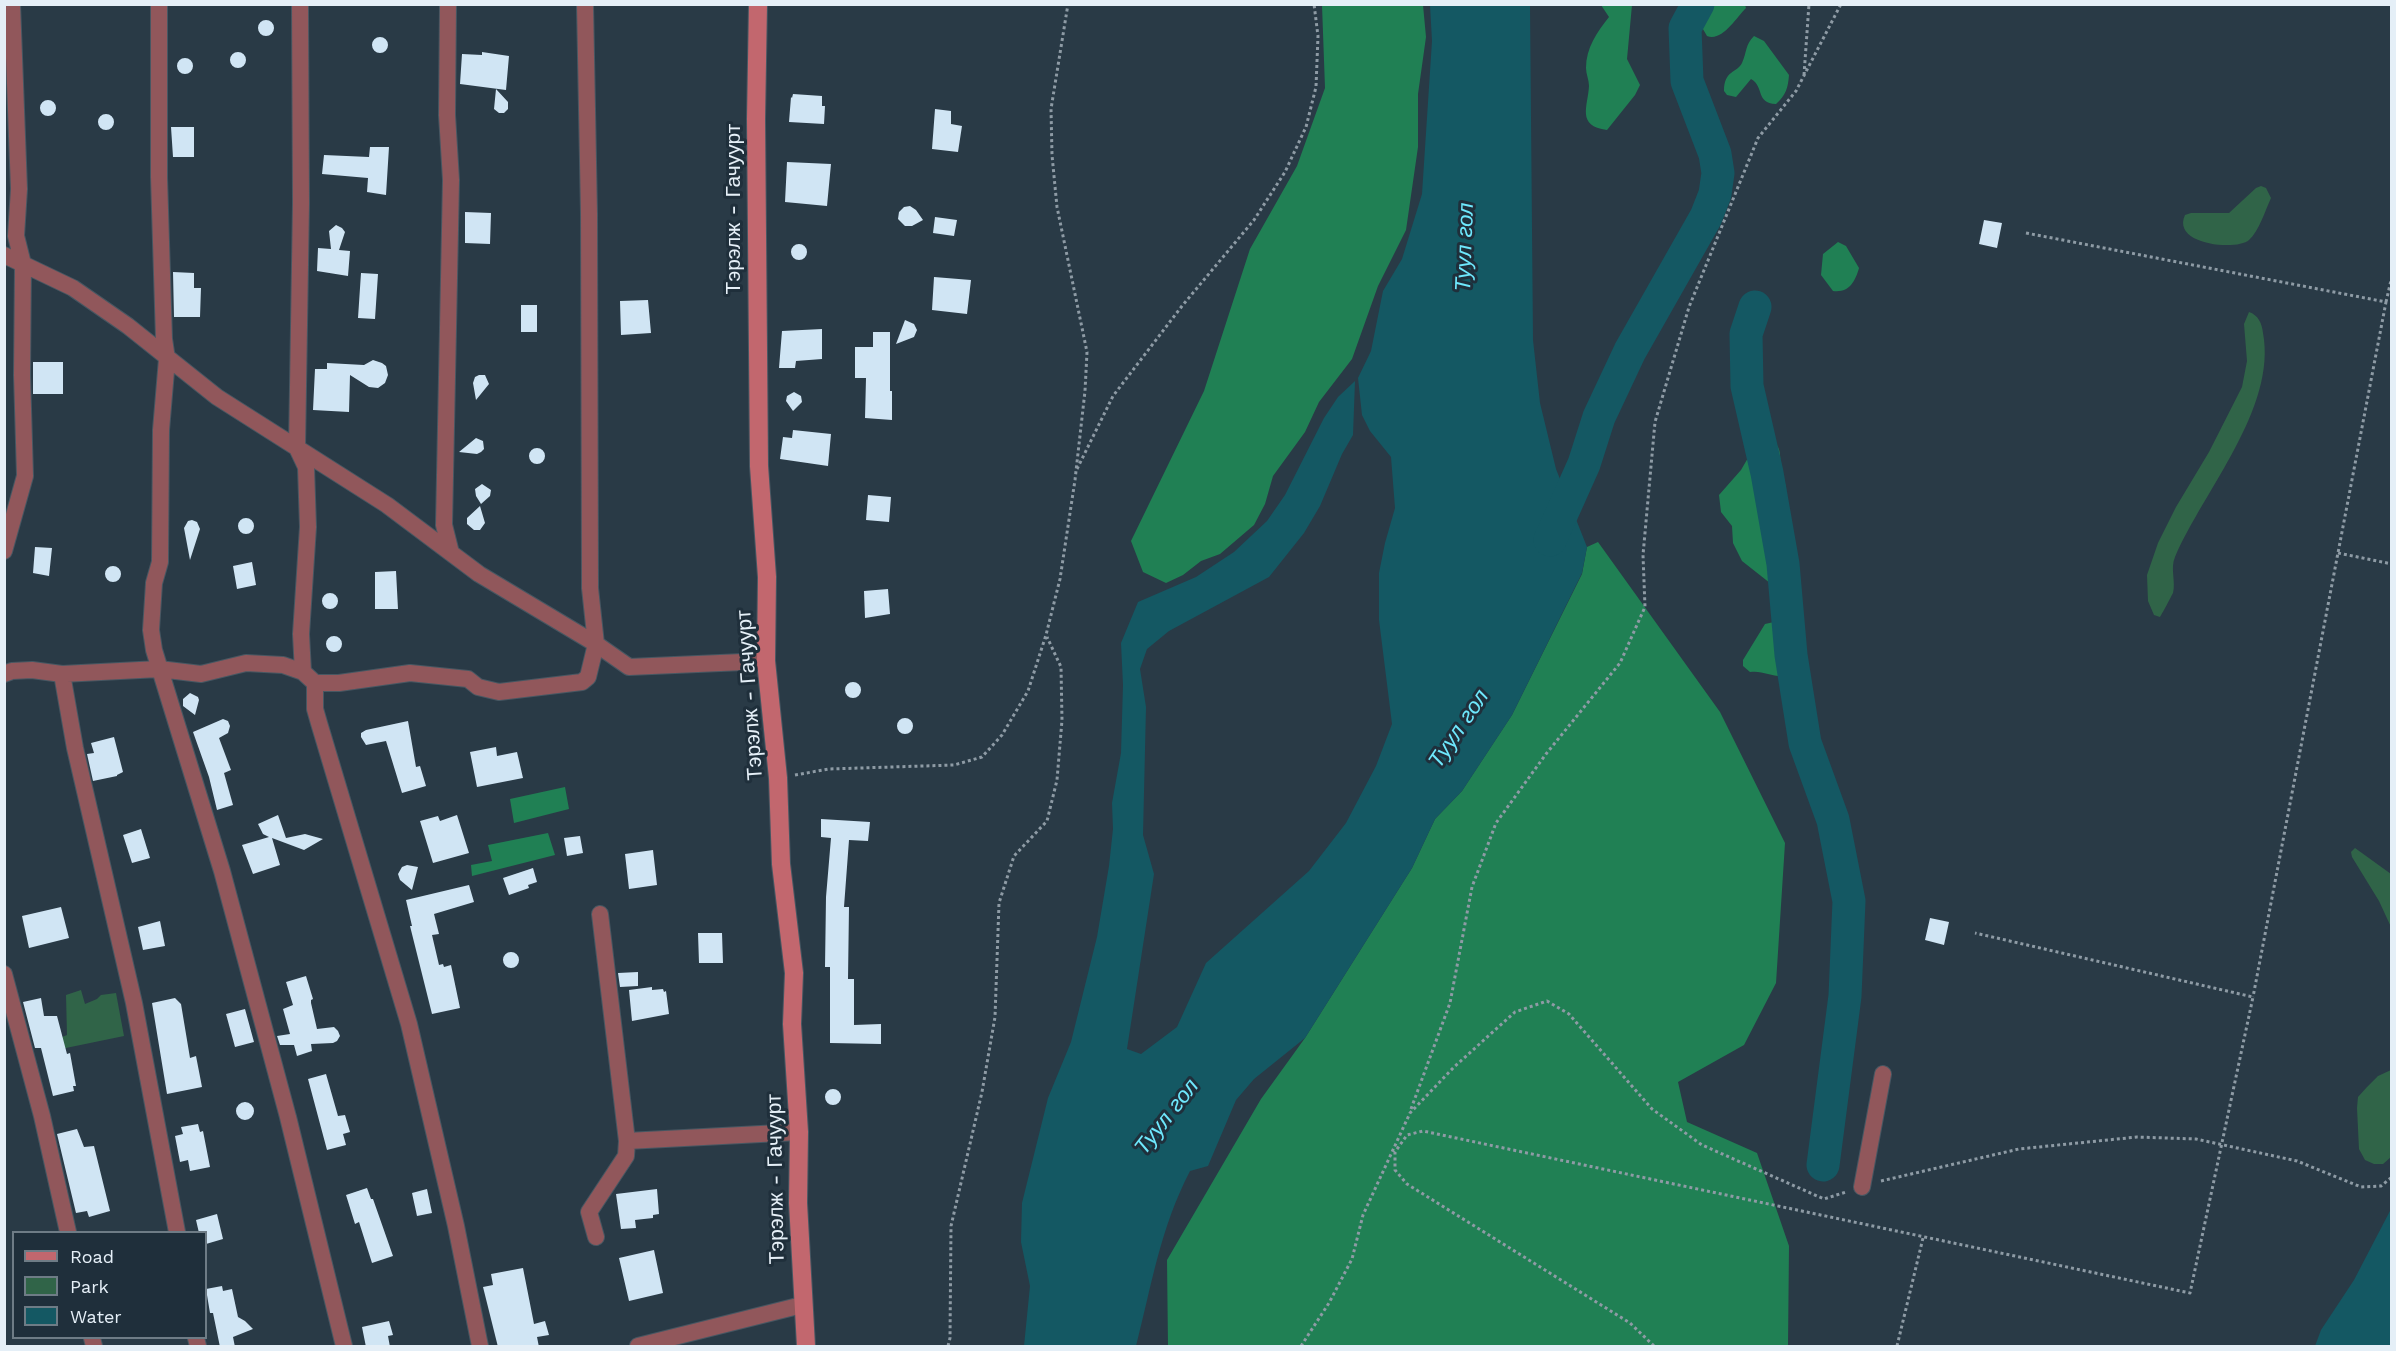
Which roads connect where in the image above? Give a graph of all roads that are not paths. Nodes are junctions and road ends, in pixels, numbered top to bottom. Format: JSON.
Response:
{"nodes":[{"id":1,"x":12,"y":4,"type":"edge"},
{"id":2,"x":159,"y":4,"type":"edge"},
{"id":3,"x":300,"y":4,"type":"edge"},
{"id":4,"x":448,"y":4,"type":"edge"},
{"id":5,"x":585,"y":4,"type":"edge"},
{"id":6,"x":758,"y":4,"type":"edge"},
{"id":7,"x":4,"y":255,"type":"edge"},
{"id":8,"x":23,"y":264,"type":"junction"},
{"id":9,"x":168,"y":359,"type":"junction"},
{"id":10,"x":297,"y":448,"type":"junction"},
{"id":11,"x":4,"y":551,"type":"edge"},
{"id":12,"x":451,"y":553,"type":"junction"},
{"id":13,"x":596,"y":644,"type":"junction"},
{"id":14,"x":766,"y":661,"type":"junction"},
{"id":15,"x":159,"y":669,"type":"junction"},
{"id":16,"x":4,"y":674,"type":"edge"},
{"id":17,"x":62,"y":674,"type":"junction"},
{"id":18,"x":309,"y":678,"type":"junction"},
{"id":19,"x":600,"y":914,"type":"dead end"},
{"id":20,"x":4,"y":974,"type":"edge"},
{"id":21,"x":1883,"y":1074,"type":"dead end"},
{"id":22,"x":799,"y":1132,"type":"junction"},
{"id":23,"x":627,"y":1141,"type":"junction"},
{"id":24,"x":1862,"y":1187,"type":"road end"},
{"id":25,"x":69,"y":1231,"type":"edge"},
{"id":26,"x":177,"y":1231,"type":"edge"},
{"id":27,"x":596,"y":1237,"type":"dead end"},
{"id":28,"x":802,"y":1305,"type":"junction"},
{"id":29,"x":344,"y":1347,"type":"edge"},
{"id":30,"x":480,"y":1347,"type":"edge"},
{"id":31,"x":638,"y":1347,"type":"edge"},
{"id":32,"x":806,"y":1347,"type":"edge"}],
"edges":[{"from":1,"to":8,"type":"street"},
{"from":2,"to":9,"type":"street"},
{"from":3,"to":10,"type":"street"},
{"from":4,"to":12,"type":"street"},
{"from":5,"to":13,"type":"street"},
{"from":6,"to":14,"type":"main road","name":"Тэрэлж - Гачуурт"},
{"from":7,"to":8,"type":"street"},
{"from":8,"to":9,"type":"street"},
{"from":8,"to":11,"type":"street"},
{"from":9,"to":10,"type":"street"},
{"from":9,"to":15,"type":"street"},
{"from":10,"to":12,"type":"street"},
{"from":10,"to":18,"type":"street"},
{"from":12,"to":13,"type":"street"},
{"from":13,"to":14,"type":"street"},
{"from":13,"to":18,"type":"street"},
{"from":14,"to":22,"type":"main road","name":"Тэрэлж - Гачуурт"},
{"from":15,"to":17,"type":"street"},
{"from":15,"to":18,"type":"street"},
{"from":15,"to":29,"type":"street"},
{"from":16,"to":17,"type":"street"},
{"from":17,"to":26,"type":"street"},
{"from":18,"to":30,"type":"street"},
{"from":19,"to":23,"type":"street"},
{"from":20,"to":25,"type":"street"},
{"from":21,"to":24,"type":"street"},
{"from":22,"to":23,"type":"street"},
{"from":22,"to":28,"type":"main road","name":"Тэрэлж - Гачуурт"},
{"from":23,"to":27,"type":"street"},
{"from":28,"to":31,"type":"street"},
{"from":28,"to":32,"type":"main road","name":"Тэрэлж - Гачуурт"}]}
